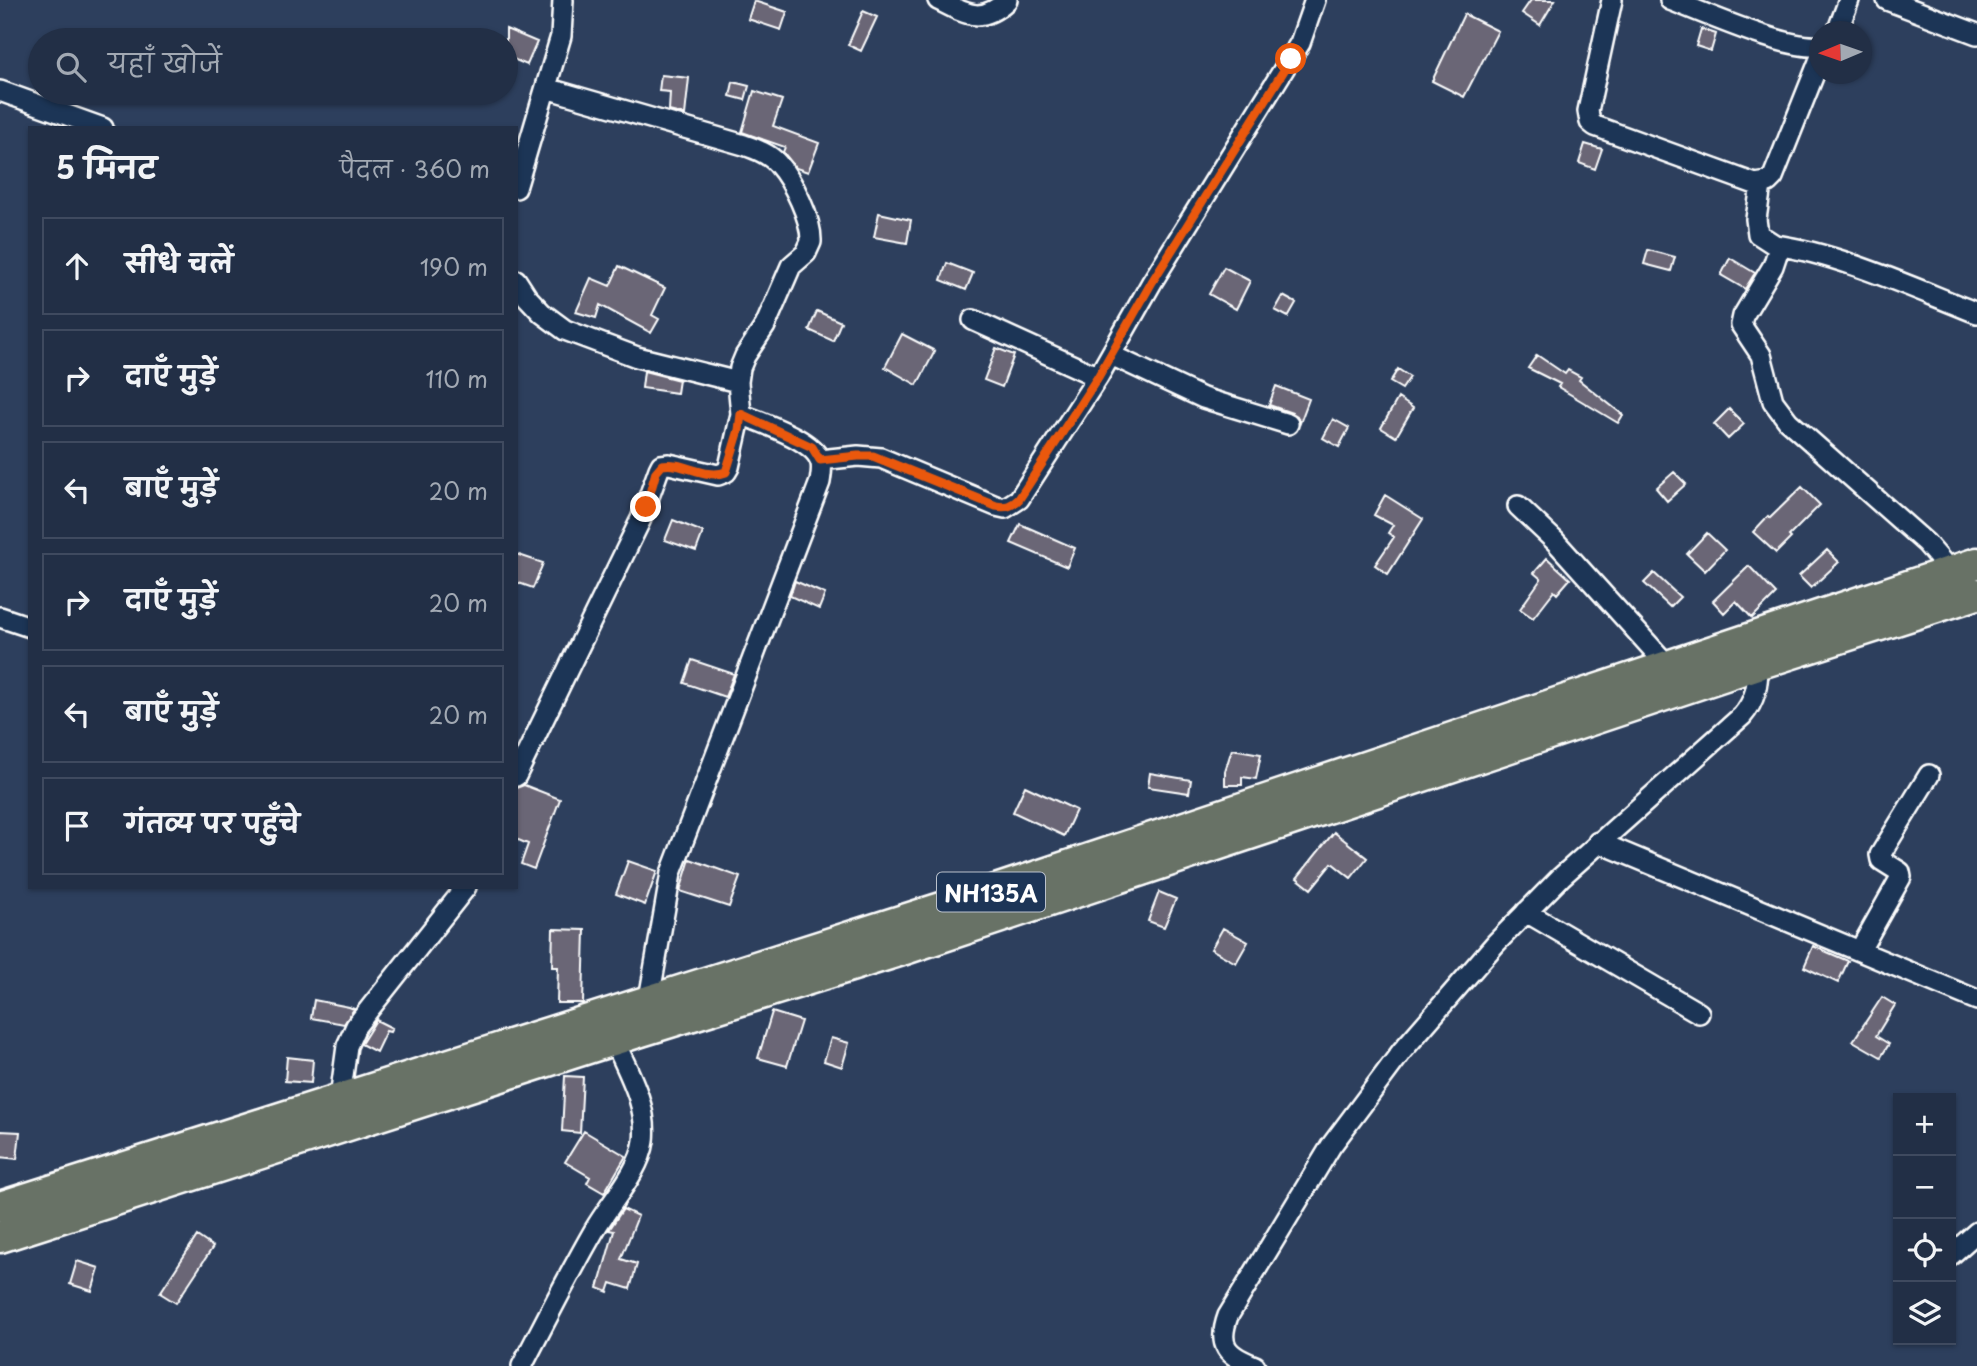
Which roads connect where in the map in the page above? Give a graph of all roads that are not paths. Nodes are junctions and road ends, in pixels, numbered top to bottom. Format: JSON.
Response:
{"nodes":[{"id":1,"x":563,"y":0,"type":"edge"},
{"id":2,"x":938,"y":0,"type":"edge"},
{"id":3,"x":1007,"y":0,"type":"edge"},
{"id":4,"x":1315,"y":0,"type":"edge"},
{"id":5,"x":1612,"y":0,"type":"edge"},
{"id":6,"x":1670,"y":0,"type":"edge"},
{"id":7,"x":1849,"y":0,"type":"edge"},
{"id":8,"x":1887,"y":0,"type":"edge"},
{"id":9,"x":1841,"y":21,"type":"edge"},
{"id":10,"x":1977,"y":34,"type":"edge"},
{"id":11,"x":1809,"y":46,"type":"edge"},
{"id":12,"x":1810,"y":84,"type":"edge"},
{"id":13,"x":546,"y":88,"type":"junction"},
{"id":14,"x":0,"y":91,"type":"edge"},
{"id":15,"x":28,"y":101,"type":"edge"},
{"id":16,"x":39,"y":105,"type":"edge"},
{"id":17,"x":97,"y":126,"type":"edge"},
{"id":18,"x":518,"y":181,"type":"edge"},
{"id":19,"x":1761,"y":185,"type":"junction"},
{"id":20,"x":1774,"y":245,"type":"junction"},
{"id":21,"x":518,"y":283,"type":"edge"},
{"id":22,"x":1977,"y":313,"type":"edge"},
{"id":23,"x":973,"y":320,"type":"dead end"},
{"id":24,"x":1111,"y":355,"type":"junction"},
{"id":25,"x":1098,"y":377,"type":"junction"},
{"id":26,"x":738,"y":382,"type":"junction"},
{"id":27,"x":741,"y":414,"type":"junction"},
{"id":28,"x":1288,"y":424,"type":"dead end"},
{"id":29,"x":820,"y":460,"type":"junction"},
{"id":30,"x":1518,"y":506,"type":"dead end"},
{"id":31,"x":1964,"y":568,"type":"edge"},
{"id":32,"x":1977,"y":594,"type":"edge"},
{"id":33,"x":0,"y":617,"type":"edge"},
{"id":34,"x":28,"y":626,"type":"edge"},
{"id":35,"x":1758,"y":664,"type":"junction"},
{"id":36,"x":1668,"y":666,"type":"junction"},
{"id":37,"x":518,"y":772,"type":"edge"},
{"id":38,"x":1929,"y":775,"type":"dead end"},
{"id":39,"x":1598,"y":842,"type":"junction"},
{"id":40,"x":464,"y":889,"type":"edge"},
{"id":41,"x":1526,"y":912,"type":"junction"},
{"id":42,"x":1860,"y":950,"type":"junction"},
{"id":43,"x":649,"y":999,"type":"junction"},
{"id":44,"x":1977,"y":1000,"type":"edge"},
{"id":45,"x":1699,"y":1013,"type":"dead end"},
{"id":46,"x":614,"y":1040,"type":"junction"},
{"id":47,"x":340,"y":1098,"type":"junction"},
{"id":48,"x":0,"y":1207,"type":"edge"},
{"id":49,"x":1977,"y":1232,"type":"edge"},
{"id":50,"x":0,"y":1237,"type":"edge"},
{"id":51,"x":1956,"y":1251,"type":"edge"},
{"id":52,"x":522,"y":1366,"type":"edge"},
{"id":53,"x":1255,"y":1366,"type":"edge"}],
"edges":[{"from":1,"to":13,"type":"street"},
{"from":2,"to":3,"type":"street"},
{"from":4,"to":24,"type":"street"},
{"from":5,"to":19,"type":"street"},
{"from":6,"to":11,"type":"street"},
{"from":7,"to":9,"type":"street"},
{"from":8,"to":10,"type":"street"},
{"from":12,"to":19,"type":"street"},
{"from":13,"to":18,"type":"street"},
{"from":13,"to":26,"type":"street"},
{"from":14,"to":15,"type":"street"},
{"from":16,"to":17,"type":"street"},
{"from":19,"to":20,"type":"street"},
{"from":20,"to":22,"type":"street"},
{"from":20,"to":31,"type":"street"},
{"from":21,"to":26,"type":"street"},
{"from":23,"to":25,"type":"street"},
{"from":24,"to":25,"type":"street"},
{"from":24,"to":28,"type":"street"},
{"from":25,"to":29,"type":"street"},
{"from":26,"to":27,"type":"street"},
{"from":27,"to":29,"type":"street"},
{"from":27,"to":37,"type":"street"},
{"from":29,"to":43,"type":"street"},
{"from":30,"to":36,"type":"street"},
{"from":31,"to":36,"type":"highway","number":"NH135A"},
{"from":32,"to":35,"type":"highway","number":"NH135A"},
{"from":33,"to":34,"type":"street"},
{"from":35,"to":39,"type":"street"},
{"from":35,"to":46,"type":"highway","number":"NH135A"},
{"from":36,"to":43,"type":"highway","number":"NH135A"},
{"from":38,"to":42,"type":"street"},
{"from":39,"to":41,"type":"street"},
{"from":39,"to":42,"type":"street"},
{"from":40,"to":47,"type":"street"},
{"from":41,"to":45,"type":"street"},
{"from":41,"to":53,"type":"street"},
{"from":42,"to":44,"type":"street"},
{"from":43,"to":47,"type":"highway","number":"NH135A"},
{"from":46,"to":50,"type":"highway","number":"NH135A"},
{"from":46,"to":52,"type":"street"},
{"from":47,"to":48,"type":"highway","number":"NH135A"},
{"from":49,"to":51,"type":"street"}]}
